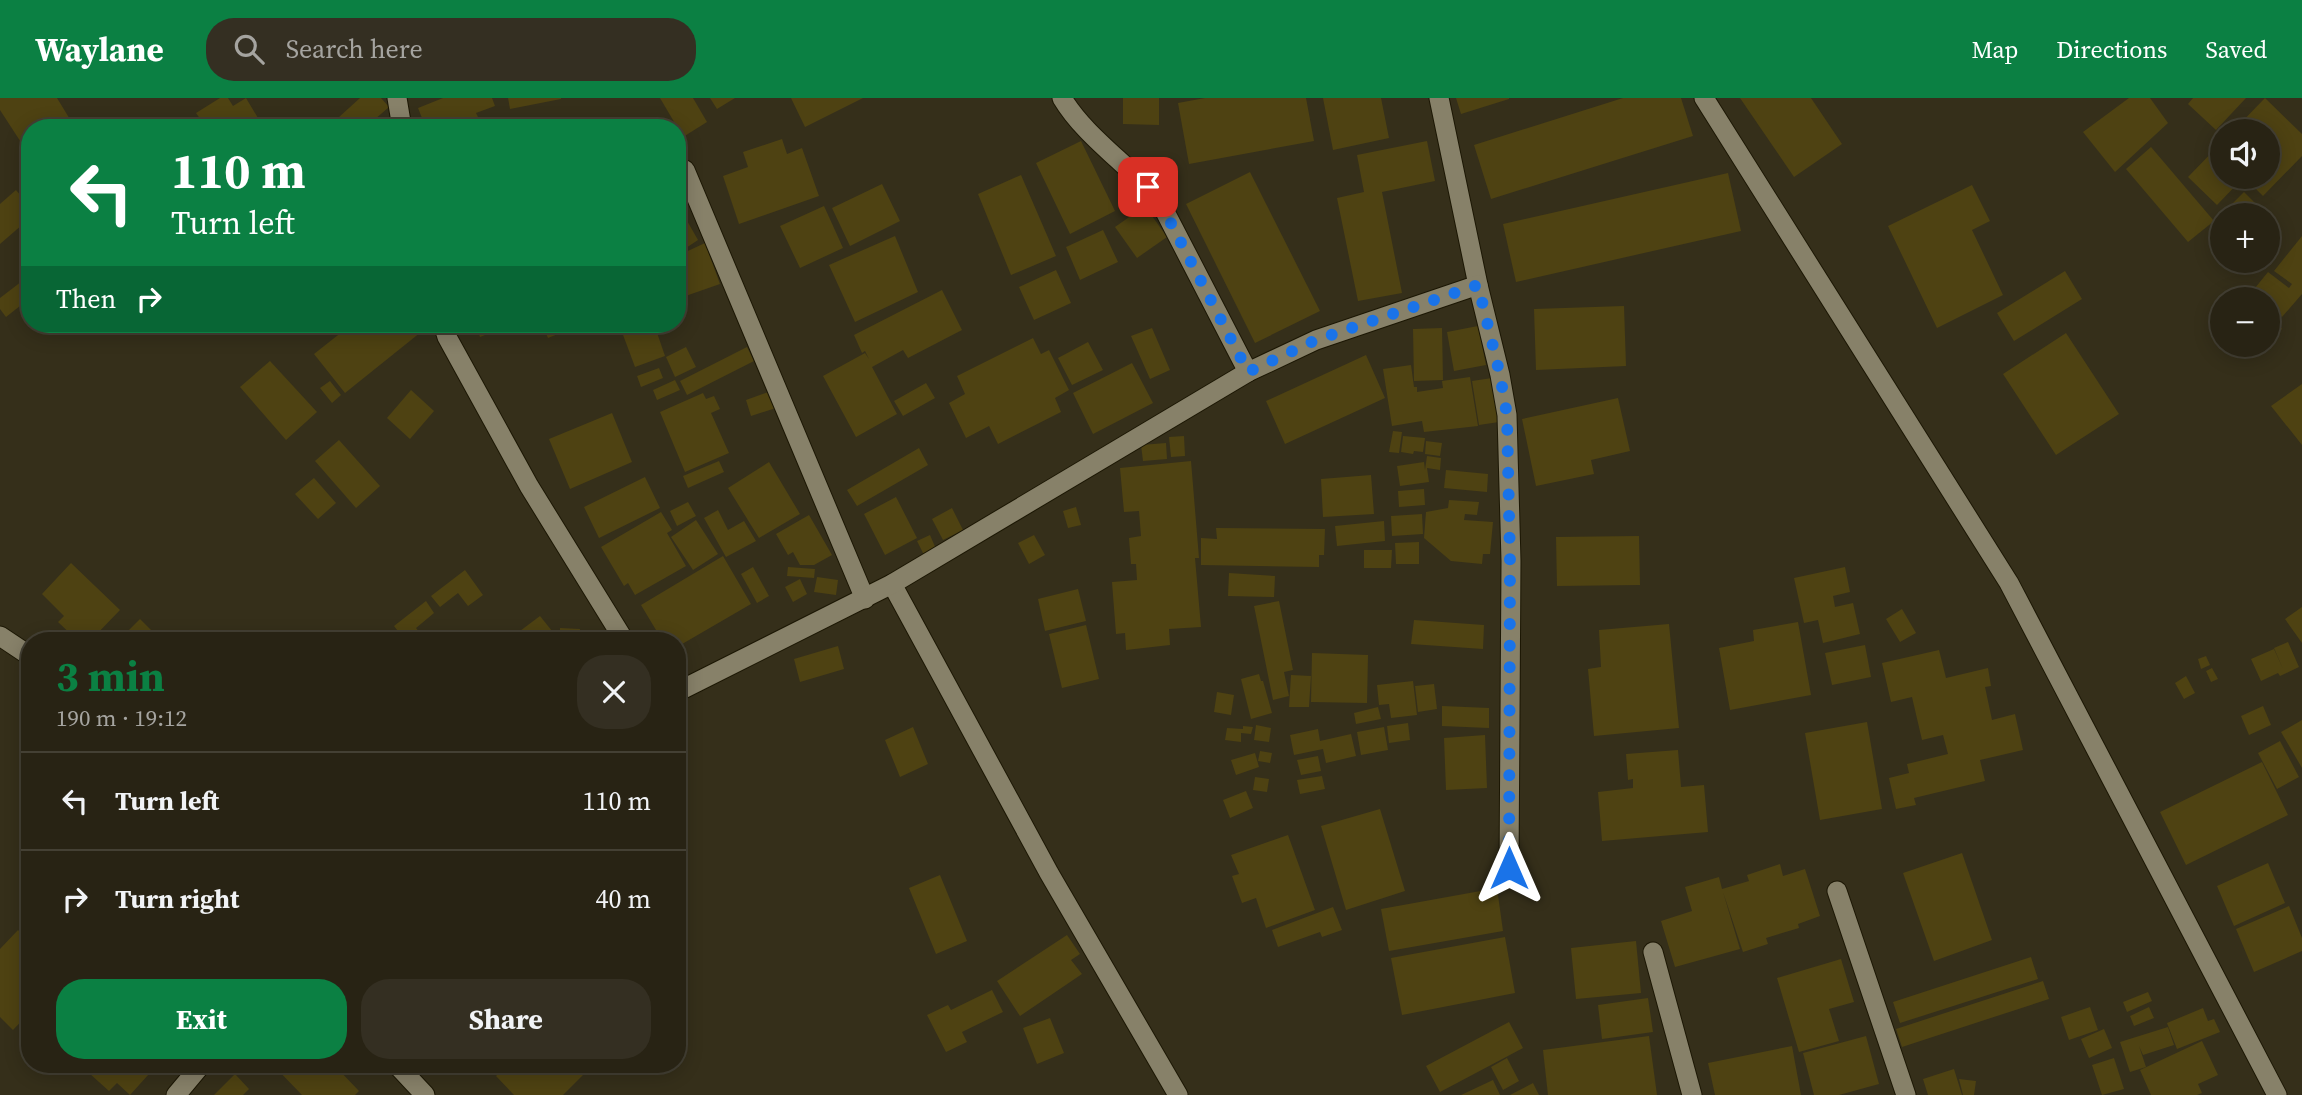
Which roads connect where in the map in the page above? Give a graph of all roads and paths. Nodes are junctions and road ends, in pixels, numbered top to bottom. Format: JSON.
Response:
{"nodes":[{"id":1,"x":397,"y":98,"type":"edge"},
{"id":2,"x":1062,"y":98,"type":"edge"},
{"id":3,"x":1438,"y":98,"type":"edge"},
{"id":4,"x":1704,"y":98,"type":"edge"},
{"id":5,"x":400,"y":119,"type":"edge"},
{"id":6,"x":686,"y":172,"type":"edge"},
{"id":7,"x":1478,"y":285,"type":"junction"},
{"id":8,"x":446,"y":333,"type":"edge"},
{"id":9,"x":1248,"y":372,"type":"junction"},
{"id":10,"x":892,"y":584,"type":"junction"},
{"id":11,"x":865,"y":598,"type":"junction"},
{"id":12,"x":619,"y":632,"type":"edge"},
{"id":13,"x":0,"y":636,"type":"edge"},
{"id":14,"x":21,"y":650,"type":"edge"},
{"id":15,"x":686,"y":688,"type":"edge"},
{"id":16,"x":1509,"y":868,"type":"dead end"},
{"id":17,"x":1837,"y":891,"type":"dead end"},
{"id":18,"x":1653,"y":953,"type":"dead end"},
{"id":19,"x":194,"y":1073,"type":"edge"},
{"id":20,"x":404,"y":1073,"type":"edge"},
{"id":21,"x":176,"y":1095,"type":"edge"},
{"id":22,"x":425,"y":1095,"type":"edge"},
{"id":23,"x":1178,"y":1095,"type":"edge"},
{"id":24,"x":1692,"y":1095,"type":"edge"},
{"id":25,"x":1906,"y":1095,"type":"edge"},
{"id":26,"x":2277,"y":1095,"type":"edge"}],
"edges":[{"from":1,"to":5,"type":"street"},
{"from":2,"to":9,"type":"street"},
{"from":3,"to":7,"type":"street"},
{"from":4,"to":26,"type":"street"},
{"from":6,"to":11,"type":"street"},
{"from":7,"to":9,"type":"street"},
{"from":7,"to":16,"type":"street"},
{"from":8,"to":12,"type":"street"},
{"from":9,"to":10,"type":"street"},
{"from":10,"to":11,"type":"street"},
{"from":10,"to":23,"type":"street"},
{"from":11,"to":15,"type":"street"},
{"from":13,"to":14,"type":"street"},
{"from":17,"to":25,"type":"street"},
{"from":18,"to":24,"type":"street"},
{"from":19,"to":21,"type":"street"},
{"from":20,"to":22,"type":"street"}]}
